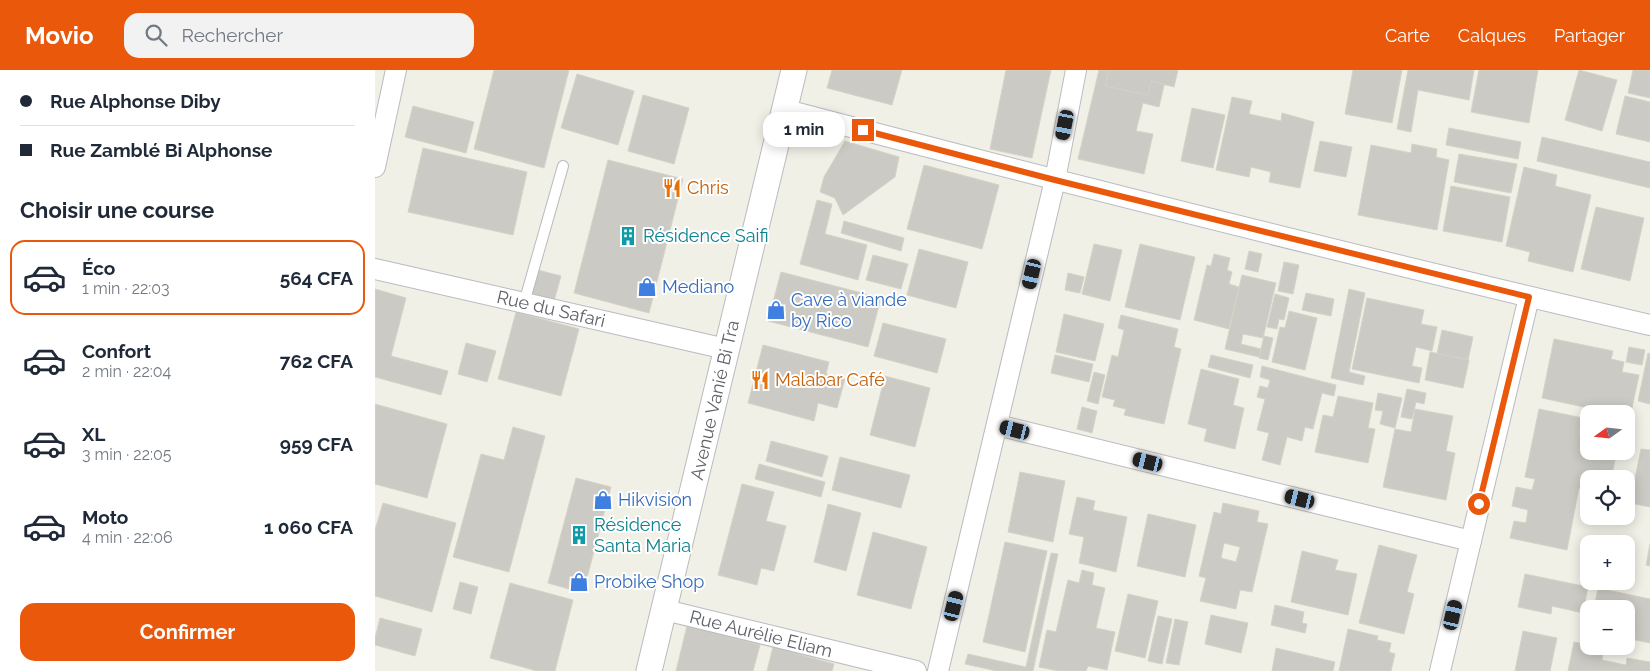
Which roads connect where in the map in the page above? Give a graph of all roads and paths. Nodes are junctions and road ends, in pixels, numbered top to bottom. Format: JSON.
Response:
{"nodes":[{"id":1,"x":396,"y":70,"type":"edge"},
{"id":2,"x":795,"y":70,"type":"edge"},
{"id":3,"x":1076,"y":70,"type":"edge"},
{"id":4,"x":786,"y":110,"type":"junction"},
{"id":5,"x":563,"y":166,"type":"dead end"},
{"id":6,"x":375,"y":167,"type":"edge"},
{"id":7,"x":1055,"y":180,"type":"junction"},
{"id":8,"x":375,"y":269,"type":"edge"},
{"id":9,"x":1529,"y":297,"type":"junction"},
{"id":10,"x":524,"y":303,"type":"junction"},
{"id":11,"x":1650,"y":325,"type":"edge"},
{"id":12,"x":726,"y":349,"type":"junction"},
{"id":13,"x":997,"y":425,"type":"junction"},
{"id":14,"x":1471,"y":541,"type":"junction"},
{"id":15,"x":665,"y":610,"type":"junction"},
{"id":16,"x":649,"y":671,"type":"edge"},
{"id":17,"x":916,"y":671,"type":"edge"},
{"id":18,"x":938,"y":671,"type":"edge"},
{"id":19,"x":1440,"y":671,"type":"edge"}],
"edges":[{"from":1,"to":6,"type":"street"},
{"from":2,"to":4,"type":"street","name":"Avenue Vanié Bi Tra"},
{"from":3,"to":7,"type":"street"},
{"from":4,"to":7,"type":"street"},
{"from":4,"to":12,"type":"street","name":"Avenue Vanié Bi Tra"},
{"from":5,"to":10,"type":"lane"},
{"from":7,"to":9,"type":"street"},
{"from":7,"to":13,"type":"street"},
{"from":8,"to":10,"type":"street","name":"Rue du Safari"},
{"from":9,"to":11,"type":"street"},
{"from":9,"to":14,"type":"street"},
{"from":10,"to":12,"type":"street","name":"Rue du Safari"},
{"from":12,"to":15,"type":"street","name":"Avenue Vanié Bi Tra"},
{"from":13,"to":14,"type":"street"},
{"from":13,"to":18,"type":"street"},
{"from":14,"to":19,"type":"street"},
{"from":15,"to":16,"type":"street","name":"Avenue Vanié Bi Tra"},
{"from":15,"to":17,"type":"street","name":"Rue Aurélie Eliam"}]}
